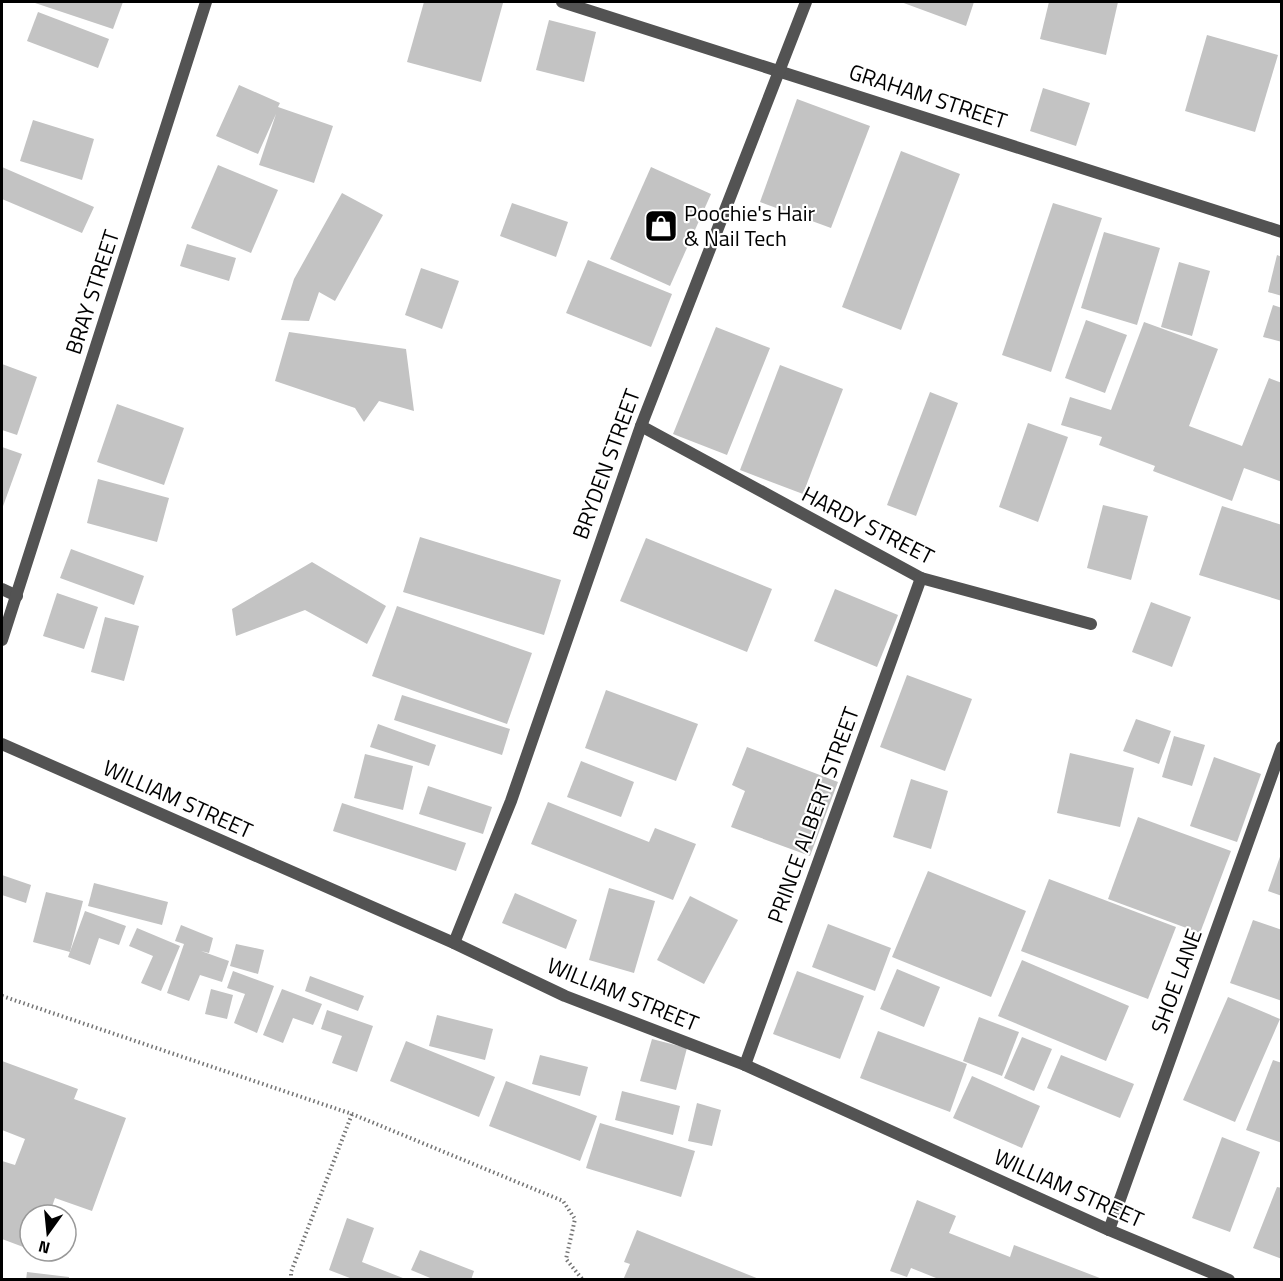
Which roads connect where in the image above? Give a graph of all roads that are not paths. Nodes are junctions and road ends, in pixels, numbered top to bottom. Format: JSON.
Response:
{"nodes":[{"id":1,"x":206,"y":2,"type":"edge"},
{"id":2,"x":562,"y":2,"type":"edge"},
{"id":3,"x":806,"y":2,"type":"edge"},
{"id":4,"x":780,"y":71,"type":"junction"},
{"id":5,"x":1281,"y":232,"type":"edge"},
{"id":6,"x":641,"y":426,"type":"junction"},
{"id":7,"x":921,"y":579,"type":"junction"},
{"id":8,"x":2,"y":589,"type":"edge"},
{"id":9,"x":17,"y":596,"type":"junction"},
{"id":10,"x":1092,"y":624,"type":"dead end"},
{"id":11,"x":2,"y":640,"type":"edge"},
{"id":12,"x":2,"y":744,"type":"edge"},
{"id":13,"x":1281,"y":747,"type":"edge"},
{"id":14,"x":454,"y":943,"type":"junction"},
{"id":15,"x":745,"y":1065,"type":"junction"},
{"id":16,"x":1109,"y":1230,"type":"junction"},
{"id":17,"x":1230,"y":1280,"type":"edge"}],
"edges":[{"from":1,"to":9,"type":"street","name":"BRAY STREET"},
{"from":2,"to":4,"type":"street","name":"GRAHAM STREET"},
{"from":3,"to":4,"type":"street","name":"BRYDEN STREET"},
{"from":4,"to":5,"type":"street","name":"GRAHAM STREET"},
{"from":4,"to":6,"type":"street","name":"BRYDEN STREET"},
{"from":6,"to":7,"type":"street","name":"HARDY STREET"},
{"from":6,"to":14,"type":"street","name":"BRYDEN STREET"},
{"from":7,"to":10,"type":"street","name":"HARDY STREET"},
{"from":7,"to":15,"type":"street","name":"PRINCE ALBERT STREET"},
{"from":8,"to":9,"type":"street"},
{"from":9,"to":11,"type":"street","name":"BRAY STREET"},
{"from":12,"to":14,"type":"street","name":"WILLIAM STREET"},
{"from":13,"to":16,"type":"street","name":"SHOE LANE"},
{"from":14,"to":15,"type":"street","name":"WILLIAM STREET"},
{"from":15,"to":16,"type":"street","name":"WILLIAM STREET"},
{"from":16,"to":17,"type":"street","name":"WILLIAM STREET"}]}
